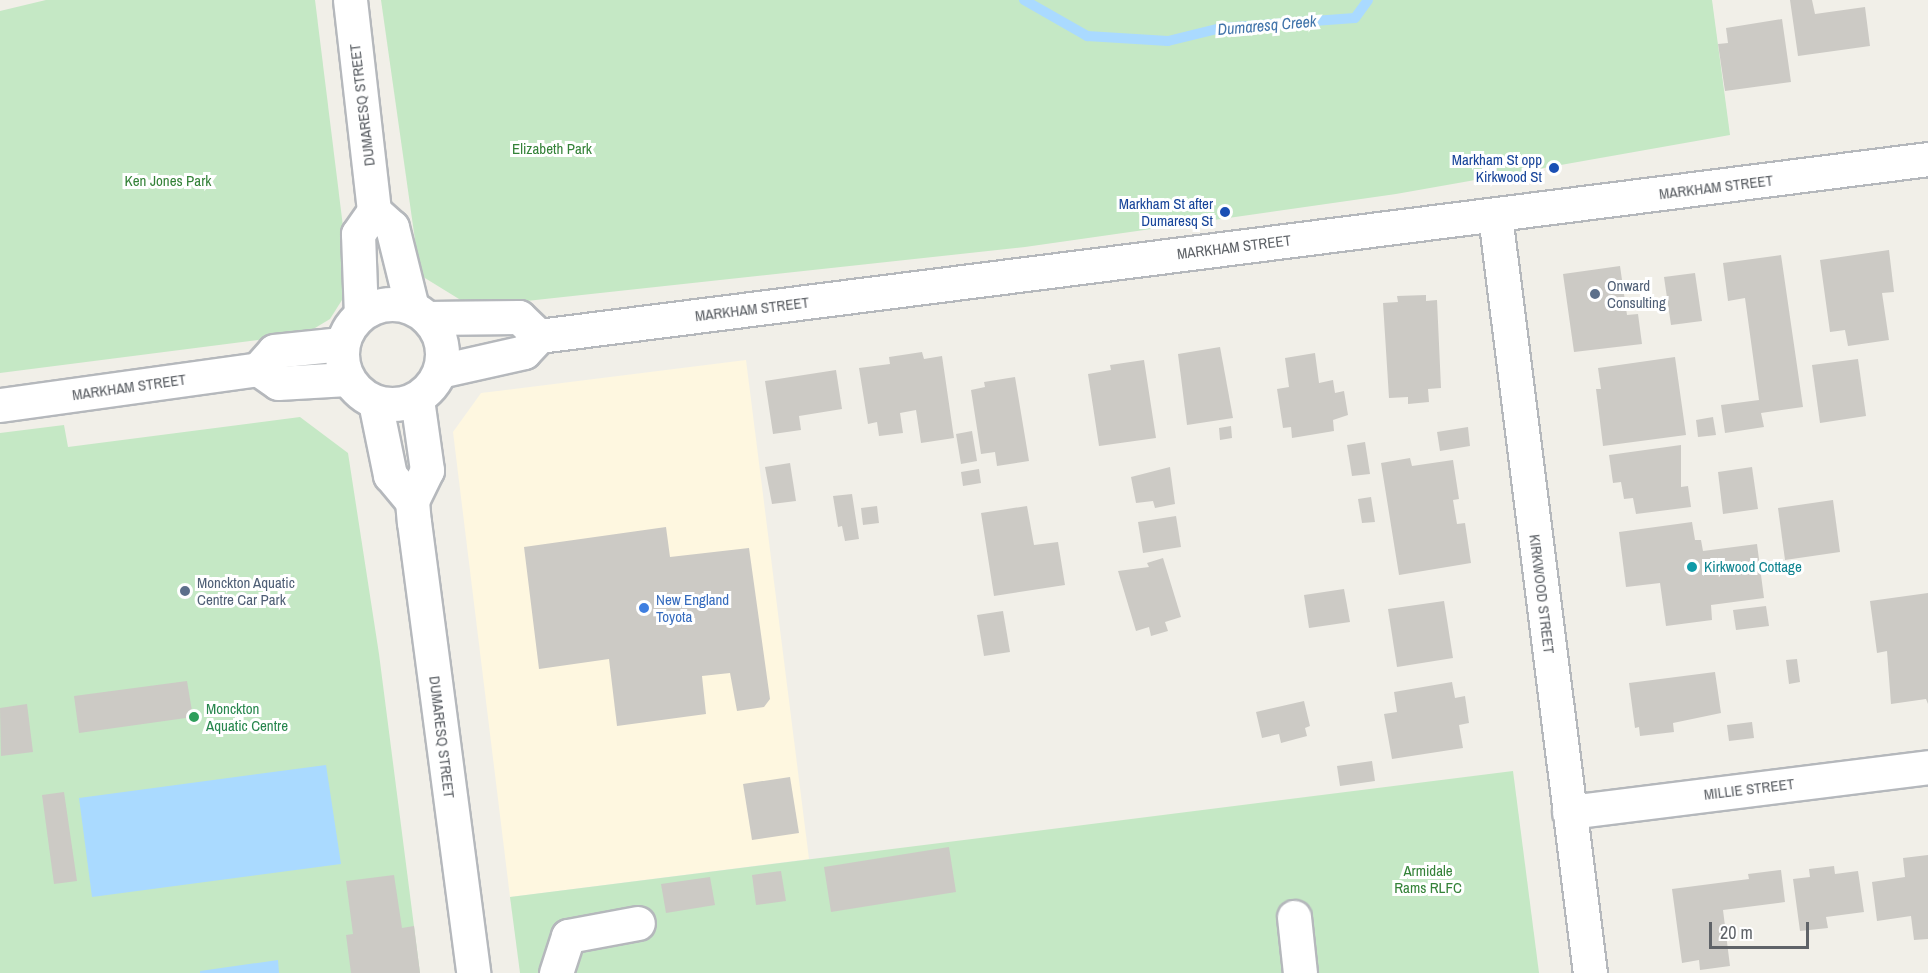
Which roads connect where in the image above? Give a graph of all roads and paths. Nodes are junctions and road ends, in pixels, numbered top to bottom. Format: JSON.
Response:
{"nodes":[{"id":1,"x":350,"y":0,"type":"edge"},
{"id":2,"x":1928,"y":159,"type":"edge"},
{"id":3,"x":374,"y":211,"type":"junction"},
{"id":4,"x":1494,"y":215,"type":"junction"},
{"id":5,"x":420,"y":313,"type":"junction"},
{"id":6,"x":361,"y":314,"type":"junction"},
{"id":7,"x":539,"y":336,"type":"junction"},
{"id":8,"x":342,"y":344,"type":"junction"},
{"id":9,"x":258,"y":369,"type":"junction"},
{"id":10,"x":440,"y":371,"type":"junction"},
{"id":11,"x":347,"y":379,"type":"junction"},
{"id":12,"x":417,"y":399,"type":"junction"},
{"id":13,"x":375,"y":402,"type":"junction"},
{"id":14,"x":0,"y":405,"type":"edge"},
{"id":15,"x":412,"y":501,"type":"junction"},
{"id":16,"x":1928,"y":767,"type":"edge"},
{"id":17,"x":1569,"y":812,"type":"junction"},
{"id":18,"x":1294,"y":918,"type":"dead end"},
{"id":19,"x":638,"y":923,"type":"dead end"},
{"id":20,"x":473,"y":973,"type":"edge"},
{"id":21,"x":556,"y":973,"type":"edge"},
{"id":22,"x":1300,"y":973,"type":"edge"},
{"id":23,"x":1590,"y":973,"type":"edge"}],
"edges":[{"from":1,"to":3,"type":"street","name":"DUMARESQ STREET"},
{"from":2,"to":4,"type":"street","name":"MARKHAM STREET"},
{"from":3,"to":5,"type":"street"},
{"from":3,"to":6,"type":"street"},
{"from":4,"to":7,"type":"street","name":"MARKHAM STREET"},
{"from":4,"to":17,"type":"street","name":"KIRKWOOD STREET"},
{"from":5,"to":6,"type":"street"},
{"from":5,"to":7,"type":"street"},
{"from":5,"to":10,"type":"street"},
{"from":6,"to":8,"type":"street"},
{"from":7,"to":10,"type":"street"},
{"from":8,"to":9,"type":"street"},
{"from":8,"to":11,"type":"street"},
{"from":9,"to":11,"type":"street"},
{"from":9,"to":14,"type":"street","name":"MARKHAM STREET"},
{"from":10,"to":12,"type":"street"},
{"from":11,"to":13,"type":"street"},
{"from":12,"to":13,"type":"street"},
{"from":12,"to":15,"type":"street"},
{"from":13,"to":15,"type":"street"},
{"from":15,"to":20,"type":"street","name":"DUMARESQ STREET"},
{"from":16,"to":17,"type":"street","name":"MILLIE STREET"},
{"from":17,"to":23,"type":"street","name":"KIRKWOOD STREET"},
{"from":18,"to":22,"type":"street"},
{"from":19,"to":21,"type":"street"}]}
